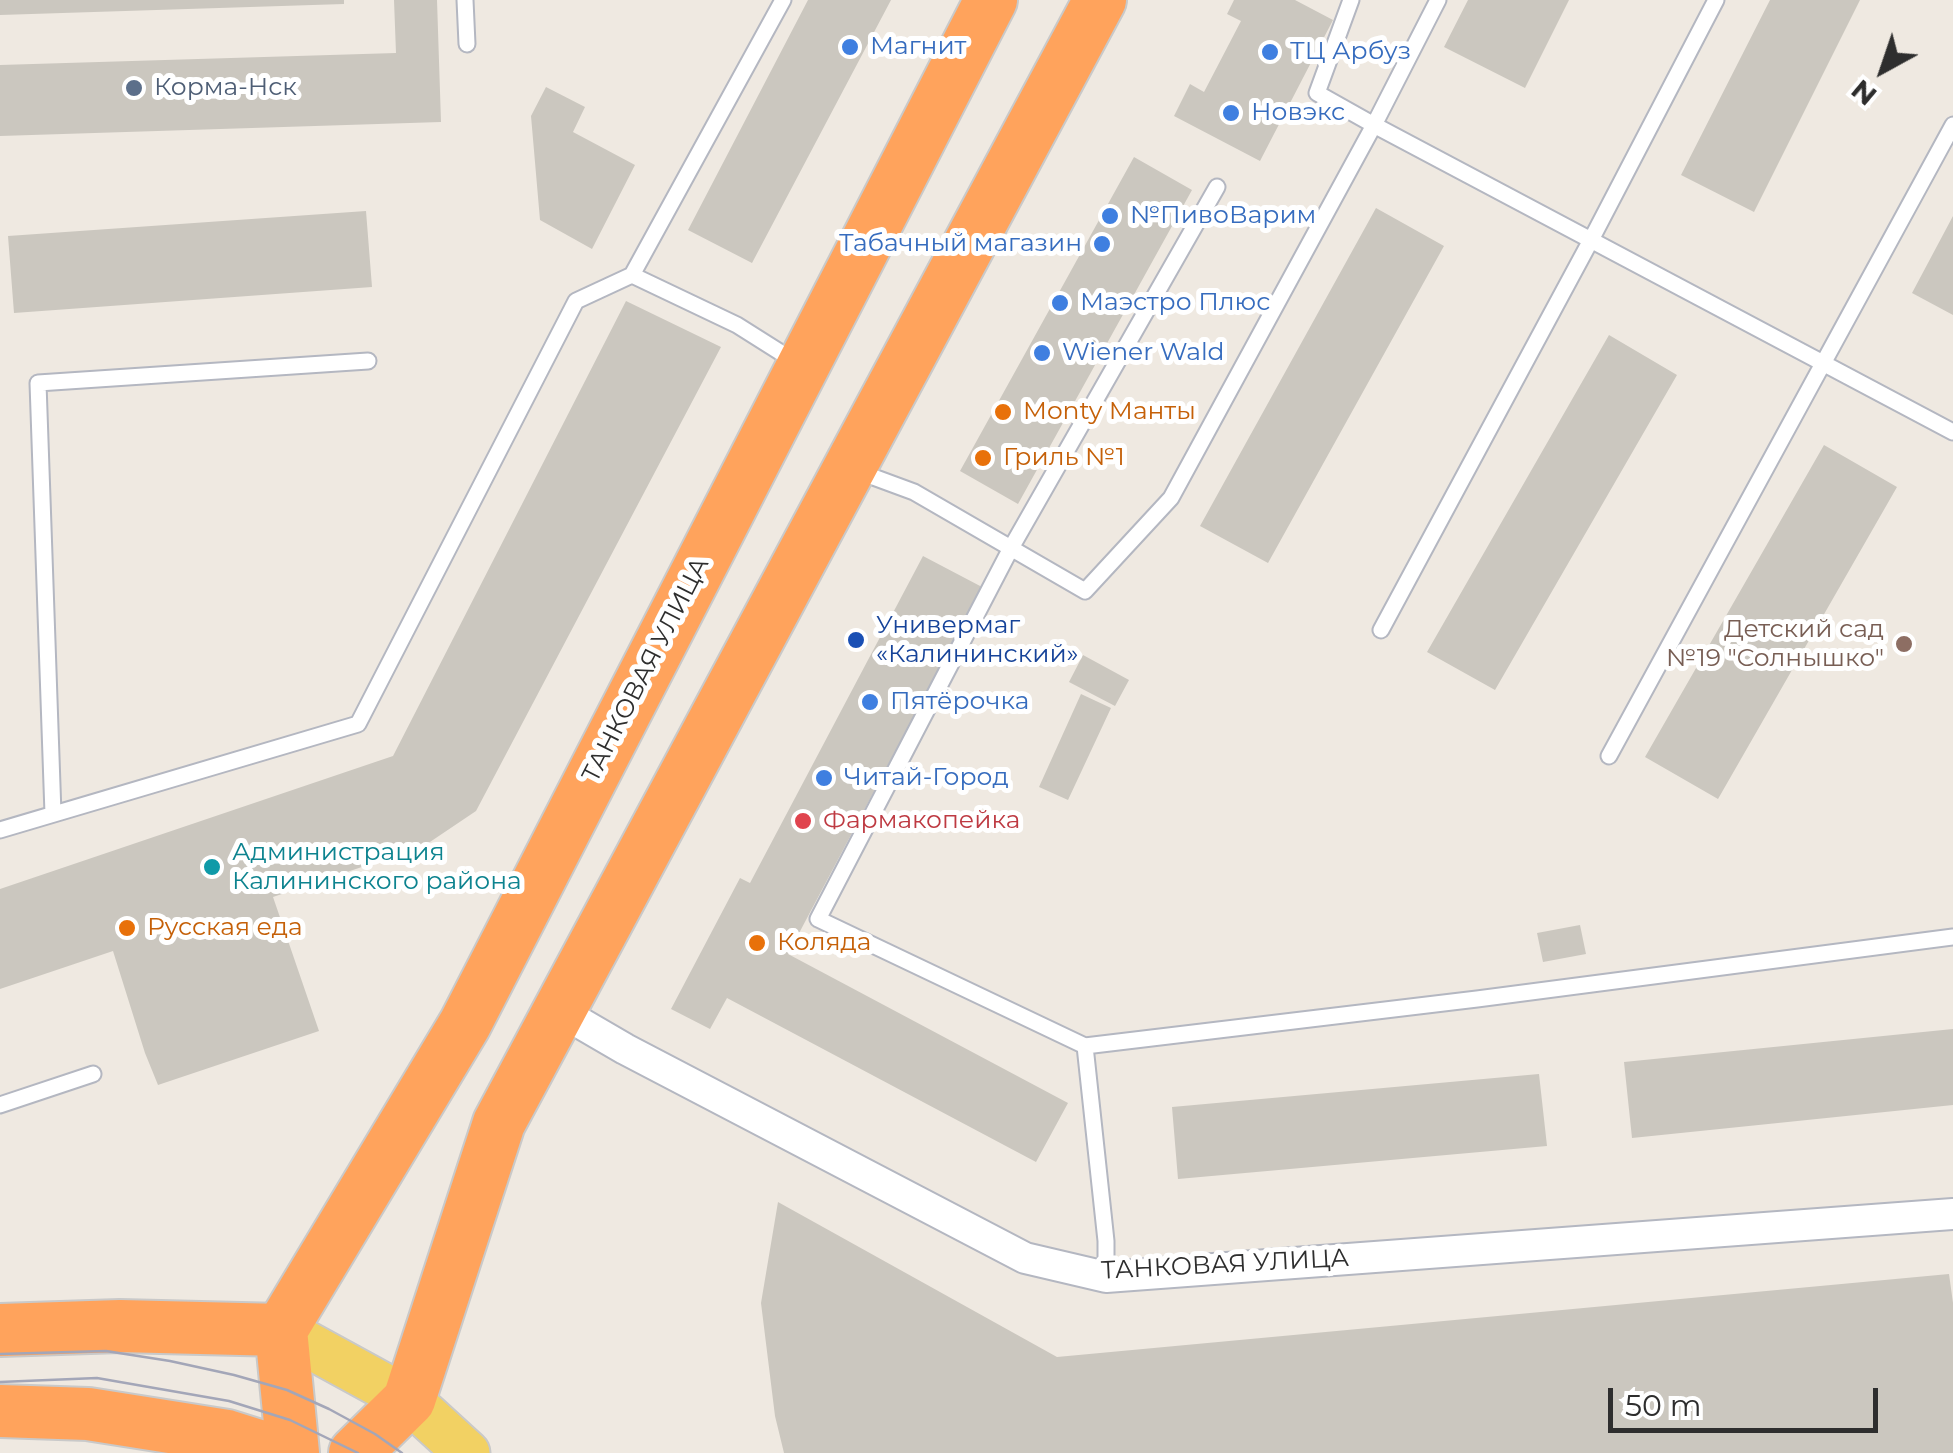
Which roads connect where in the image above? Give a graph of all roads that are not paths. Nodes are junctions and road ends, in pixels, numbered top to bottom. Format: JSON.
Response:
{"nodes":[{"id":1,"x":465,"y":0,"type":"edge"},
{"id":2,"x":782,"y":0,"type":"edge"},
{"id":3,"x":991,"y":0,"type":"edge"},
{"id":4,"x":1100,"y":0,"type":"edge"},
{"id":5,"x":1352,"y":0,"type":"edge"},
{"id":6,"x":1438,"y":0,"type":"edge"},
{"id":7,"x":1716,"y":0,"type":"edge"},
{"id":8,"x":467,"y":44,"type":"dead end"},
{"id":9,"x":1374,"y":125,"type":"junction"},
{"id":10,"x":1953,"y":125,"type":"edge"},
{"id":11,"x":1217,"y":187,"type":"dead end"},
{"id":12,"x":1591,"y":240,"type":"junction"},
{"id":13,"x":632,"y":276,"type":"junction"},
{"id":14,"x":368,"y":361,"type":"dead end"},
{"id":15,"x":1824,"y":363,"type":"junction"},
{"id":16,"x":802,"y":366,"type":"junction"},
{"id":17,"x":1953,"y":432,"type":"edge"},
{"id":18,"x":849,"y":468,"type":"junction"},
{"id":19,"x":1011,"y":548,"type":"junction"},
{"id":20,"x":1380,"y":630,"type":"dead end"},
{"id":21,"x":1609,"y":756,"type":"dead end"},
{"id":22,"x":53,"y":814,"type":"junction"},
{"id":23,"x":0,"y":830,"type":"edge"},
{"id":24,"x":1953,"y":937,"type":"edge"},
{"id":25,"x":558,"y":1010,"type":"junction"},
{"id":26,"x":1085,"y":1046,"type":"junction"},
{"id":27,"x":93,"y":1074,"type":"dead end"},
{"id":28,"x":0,"y":1105,"type":"edge"},
{"id":29,"x":1953,"y":1214,"type":"edge"},
{"id":30,"x":1106,"y":1276,"type":"junction"},
{"id":31,"x":0,"y":1330,"type":"edge"},
{"id":32,"x":281,"y":1330,"type":"junction"},
{"id":33,"x":409,"y":1400,"type":"junction"},
{"id":34,"x":0,"y":1411,"type":"edge"},
{"id":35,"x":228,"y":1444,"type":"edge"},
{"id":36,"x":281,"y":1453,"type":"edge"},
{"id":37,"x":294,"y":1453,"type":"edge"},
{"id":38,"x":355,"y":1453,"type":"edge"},
{"id":39,"x":467,"y":1453,"type":"edge"}],
"edges":[{"from":1,"to":8,"type":"lane"},
{"from":2,"to":13,"type":"lane"},
{"from":3,"to":16,"type":"highway","name":"ТАНКОВАЯ УЛИЦА"},
{"from":4,"to":18,"type":"highway"},
{"from":5,"to":9,"type":"lane"},
{"from":6,"to":9,"type":"lane"},
{"from":7,"to":12,"type":"lane"},
{"from":9,"to":12,"type":"lane"},
{"from":9,"to":19,"type":"lane"},
{"from":10,"to":15,"type":"lane"},
{"from":11,"to":19,"type":"lane"},
{"from":12,"to":15,"type":"lane"},
{"from":12,"to":20,"type":"lane"},
{"from":13,"to":16,"type":"lane"},
{"from":13,"to":22,"type":"lane"},
{"from":14,"to":22,"type":"lane"},
{"from":15,"to":17,"type":"lane"},
{"from":15,"to":21,"type":"lane"},
{"from":16,"to":32,"type":"highway","name":"ТАНКОВАЯ УЛИЦА"},
{"from":18,"to":19,"type":"lane"},
{"from":18,"to":25,"type":"highway"},
{"from":19,"to":26,"type":"lane"},
{"from":22,"to":23,"type":"lane"},
{"from":24,"to":26,"type":"lane"},
{"from":25,"to":30,"type":"street","name":"ТАНКОВАЯ УЛИЦА"},
{"from":25,"to":33,"type":"highway"},
{"from":26,"to":30,"type":"lane"},
{"from":27,"to":28,"type":"lane"},
{"from":29,"to":30,"type":"street","name":"ТАНКОВАЯ УЛИЦА"},
{"from":31,"to":32,"type":"highway"},
{"from":32,"to":33,"type":"main road"},
{"from":32,"to":37,"type":"highway"},
{"from":33,"to":38,"type":"highway"},
{"from":33,"to":39,"type":"main road"},
{"from":34,"to":35,"type":"highway"},
{"from":35,"to":36,"type":"highway"}]}
